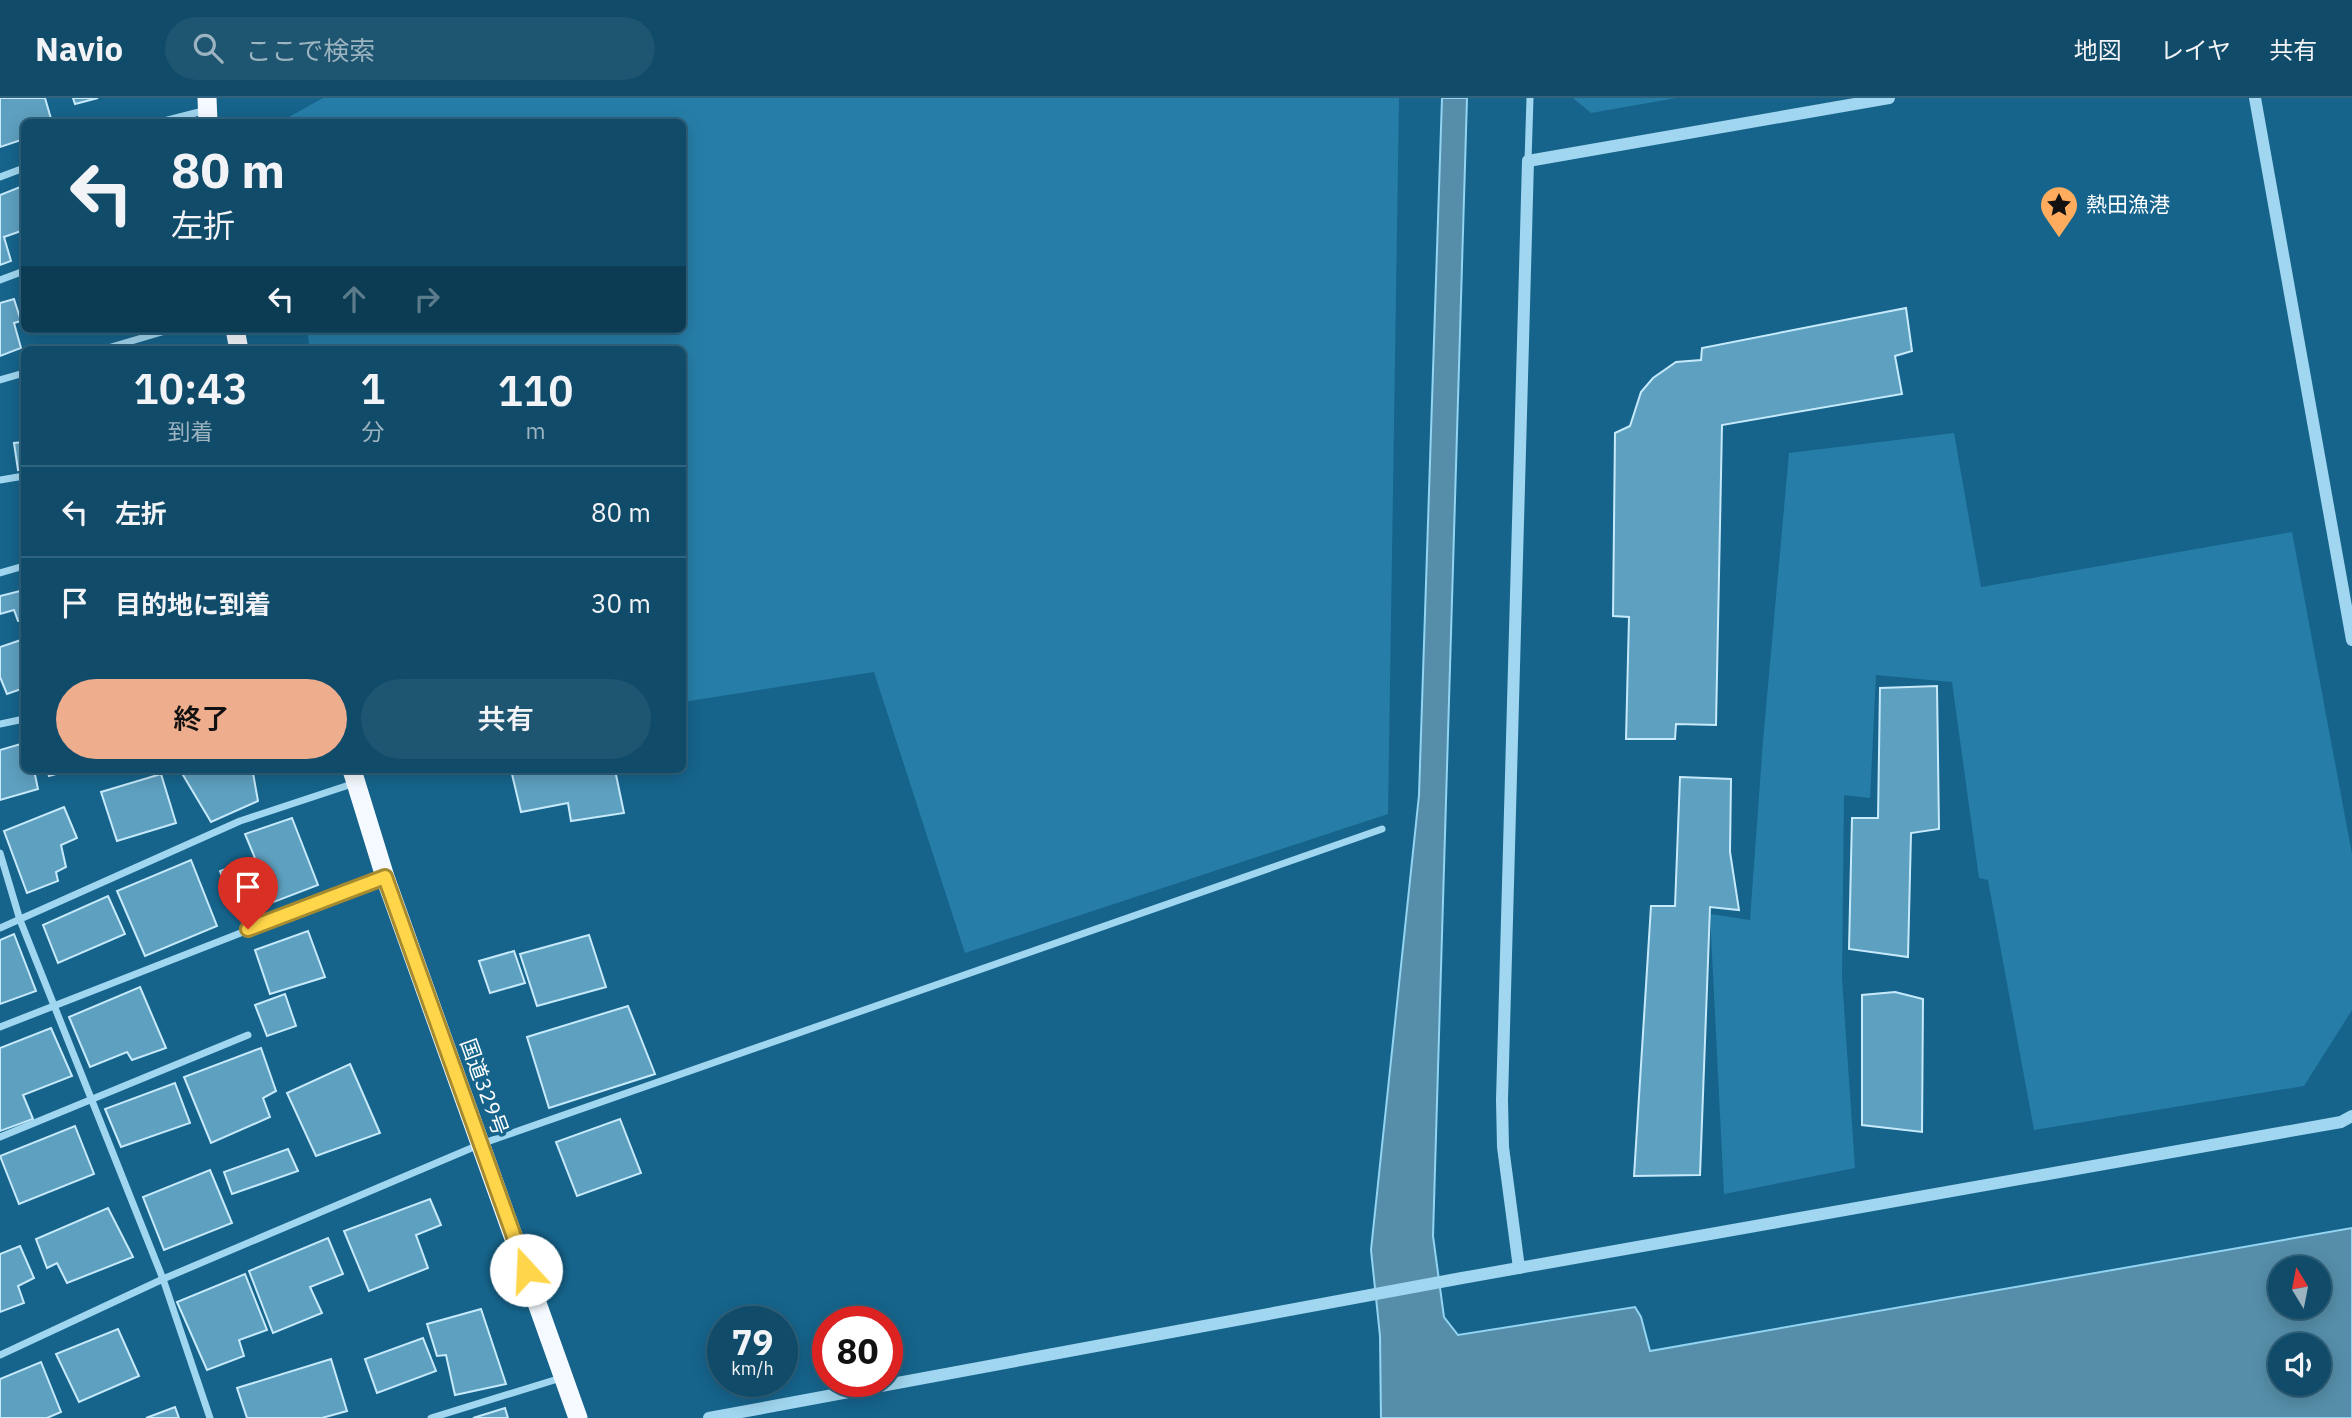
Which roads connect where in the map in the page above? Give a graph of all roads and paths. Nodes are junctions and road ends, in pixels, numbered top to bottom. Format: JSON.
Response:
{"nodes":[{"id":1,"x":1530,"y":98,"type":"edge"},
{"id":2,"x":1889,"y":98,"type":"edge"},
{"id":3,"x":2255,"y":98,"type":"edge"},
{"id":4,"x":207,"y":110,"type":"edge"},
{"id":5,"x":172,"y":119,"type":"edge"},
{"id":6,"x":1528,"y":161,"type":"junction"},
{"id":7,"x":21,"y":169,"type":"edge"},
{"id":8,"x":0,"y":177,"type":"edge"},
{"id":9,"x":21,"y":272,"type":"edge"},
{"id":10,"x":0,"y":280,"type":"edge"},
{"id":11,"x":158,"y":333,"type":"edge"},
{"id":12,"x":115,"y":346,"type":"edge"},
{"id":13,"x":21,"y":374,"type":"edge"},
{"id":14,"x":0,"y":380,"type":"edge"},
{"id":15,"x":21,"y":476,"type":"edge"},
{"id":16,"x":0,"y":480,"type":"edge"},
{"id":17,"x":21,"y":567,"type":"edge"},
{"id":18,"x":0,"y":573,"type":"edge"},
{"id":19,"x":2352,"y":640,"type":"edge"},
{"id":20,"x":21,"y":720,"type":"edge"},
{"id":21,"x":0,"y":724,"type":"edge"},
{"id":22,"x":354,"y":776,"type":"edge"},
{"id":23,"x":1382,"y":829,"type":"dead end"},
{"id":24,"x":0,"y":853,"type":"edge"},
{"id":25,"x":385,"y":877,"type":"junction"},
{"id":26,"x":20,"y":920,"type":"junction"},
{"id":27,"x":0,"y":928,"type":"edge"},
{"id":28,"x":54,"y":1005,"type":"junction"},
{"id":29,"x":0,"y":1027,"type":"edge"},
{"id":30,"x":248,"y":1035,"type":"dead end"},
{"id":31,"x":92,"y":1100,"type":"junction"},
{"id":32,"x":2352,"y":1116,"type":"edge"},
{"id":33,"x":0,"y":1137,"type":"edge"},
{"id":34,"x":481,"y":1144,"type":"junction"},
{"id":35,"x":1519,"y":1268,"type":"junction"},
{"id":36,"x":163,"y":1279,"type":"junction"},
{"id":37,"x":0,"y":1355,"type":"edge"},
{"id":38,"x":564,"y":1377,"type":"junction"},
{"id":39,"x":210,"y":1418,"type":"edge"},
{"id":40,"x":431,"y":1418,"type":"edge"},
{"id":41,"x":578,"y":1418,"type":"edge"},
{"id":42,"x":709,"y":1418,"type":"edge"}],
"edges":[{"from":1,"to":6,"type":"street"},
{"from":2,"to":6,"type":"street"},
{"from":3,"to":19,"type":"street"},
{"from":4,"to":5,"type":"street"},
{"from":6,"to":35,"type":"street"},
{"from":7,"to":8,"type":"street"},
{"from":9,"to":10,"type":"street"},
{"from":11,"to":12,"type":"street"},
{"from":13,"to":14,"type":"street"},
{"from":15,"to":16,"type":"street"},
{"from":17,"to":18,"type":"street"},
{"from":20,"to":21,"type":"street"},
{"from":22,"to":25,"type":"highway","name":"国道329号"},
{"from":22,"to":26,"type":"street"},
{"from":23,"to":34,"type":"street"},
{"from":24,"to":26,"type":"street"},
{"from":25,"to":28,"type":"street"},
{"from":25,"to":34,"type":"highway","name":"国道329号"},
{"from":26,"to":27,"type":"street"},
{"from":26,"to":28,"type":"street"},
{"from":28,"to":29,"type":"street"},
{"from":28,"to":31,"type":"street"},
{"from":30,"to":31,"type":"street"},
{"from":31,"to":33,"type":"street"},
{"from":31,"to":36,"type":"street"},
{"from":32,"to":35,"type":"street"},
{"from":34,"to":36,"type":"street"},
{"from":34,"to":38,"type":"highway","name":"国道329号"},
{"from":35,"to":42,"type":"street"},
{"from":36,"to":37,"type":"street"},
{"from":36,"to":39,"type":"street"},
{"from":38,"to":40,"type":"street"},
{"from":38,"to":41,"type":"highway","name":"国道329号"}]}
